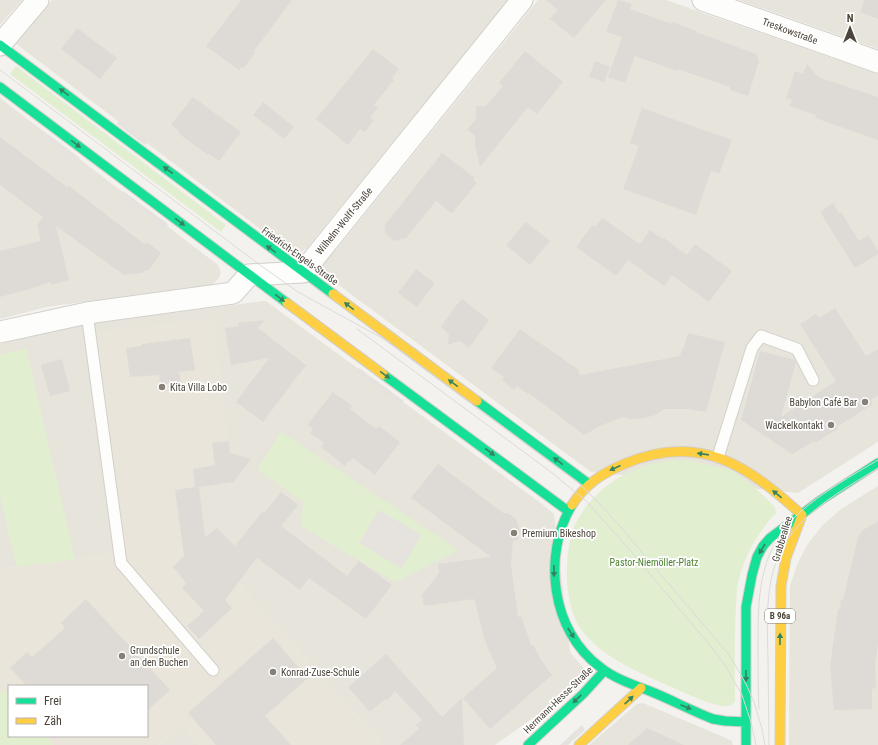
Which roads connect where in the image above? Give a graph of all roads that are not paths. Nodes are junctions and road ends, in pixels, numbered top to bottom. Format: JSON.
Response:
{"nodes":[{"id":1,"x":38,"y":0,"type":"edge"},
{"id":2,"x":522,"y":0,"type":"edge"},
{"id":3,"x":703,"y":0,"type":"edge"},
{"id":4,"x":0,"y":45,"type":"edge"},
{"id":5,"x":878,"y":62,"type":"edge"},
{"id":6,"x":0,"y":87,"type":"edge"},
{"id":7,"x":303,"y":272,"type":"junction"},
{"id":8,"x":249,"y":275,"type":"junction"},
{"id":9,"x":86,"y":313,"type":"junction"},
{"id":10,"x":0,"y":332,"type":"edge"},
{"id":11,"x":813,"y":380,"type":"dead end"},
{"id":12,"x":718,"y":457,"type":"junction"},
{"id":13,"x":878,"y":463,"type":"edge"},
{"id":14,"x":589,"y":484,"type":"junction"},
{"id":15,"x":568,"y":511,"type":"junction"},
{"id":16,"x":802,"y":516,"type":"junction"},
{"id":17,"x":213,"y":670,"type":"dead end"},
{"id":18,"x":604,"y":671,"type":"junction"},
{"id":19,"x":641,"y":688,"type":"junction"},
{"id":20,"x":780,"y":720,"type":"junction"},
{"id":21,"x":759,"y":721,"type":"dead end"},
{"id":22,"x":769,"y":721,"type":"dead end"},
{"id":23,"x":746,"y":722,"type":"junction"},
{"id":24,"x":528,"y":745,"type":"edge"},
{"id":25,"x":579,"y":745,"type":"edge"},
{"id":26,"x":746,"y":745,"type":"edge"},
{"id":27,"x":780,"y":745,"type":"edge"}],
"edges":[{"from":1,"to":4,"type":"street"},
{"from":2,"to":7,"type":"street","name":"Wilhelm-Wolff-Straße"},
{"from":3,"to":5,"type":"street","name":"Treskowstraße"},
{"from":7,"to":4,"type":"main road","name":"Friedrich-Engels-Straße","one_way":true},
{"from":6,"to":8,"type":"main road","one_way":true},
{"from":7,"to":8,"type":"street"},
{"from":14,"to":7,"type":"main road","name":"Friedrich-Engels-Straße","one_way":true},
{"from":8,"to":9,"type":"street"},
{"from":8,"to":15,"type":"main road","one_way":true},
{"from":9,"to":10,"type":"street"},
{"from":9,"to":17,"type":"lane"},
{"from":11,"to":12,"type":"lane"},
{"from":12,"to":14,"type":"main road","one_way":true},
{"from":16,"to":12,"type":"main road","one_way":true},
{"from":13,"to":16,"type":"main road","number":"B 96a"},
{"from":14,"to":15,"type":"main road"},
{"from":15,"to":18,"type":"main road","one_way":true},
{"from":20,"to":16,"type":"main road","name":"Grabbeallee","number":"B 96a","one_way":true},
{"from":16,"to":23,"type":"main road","name":"Grabbeallee","one_way":true},
{"from":18,"to":19,"type":"main road"},
{"from":18,"to":24,"type":"main road","name":"Hermann-Hesse-Straße","one_way":true},
{"from":19,"to":23,"type":"main road","one_way":true},
{"from":25,"to":19,"type":"main road","one_way":true},
{"from":20,"to":22,"type":"main road"},
{"from":20,"to":27,"type":"main road","name":"Grabbeallee","number":"B 96a"},
{"from":21,"to":23,"type":"main road"},
{"from":23,"to":26,"type":"main road","name":"Grabbeallee"}]}
